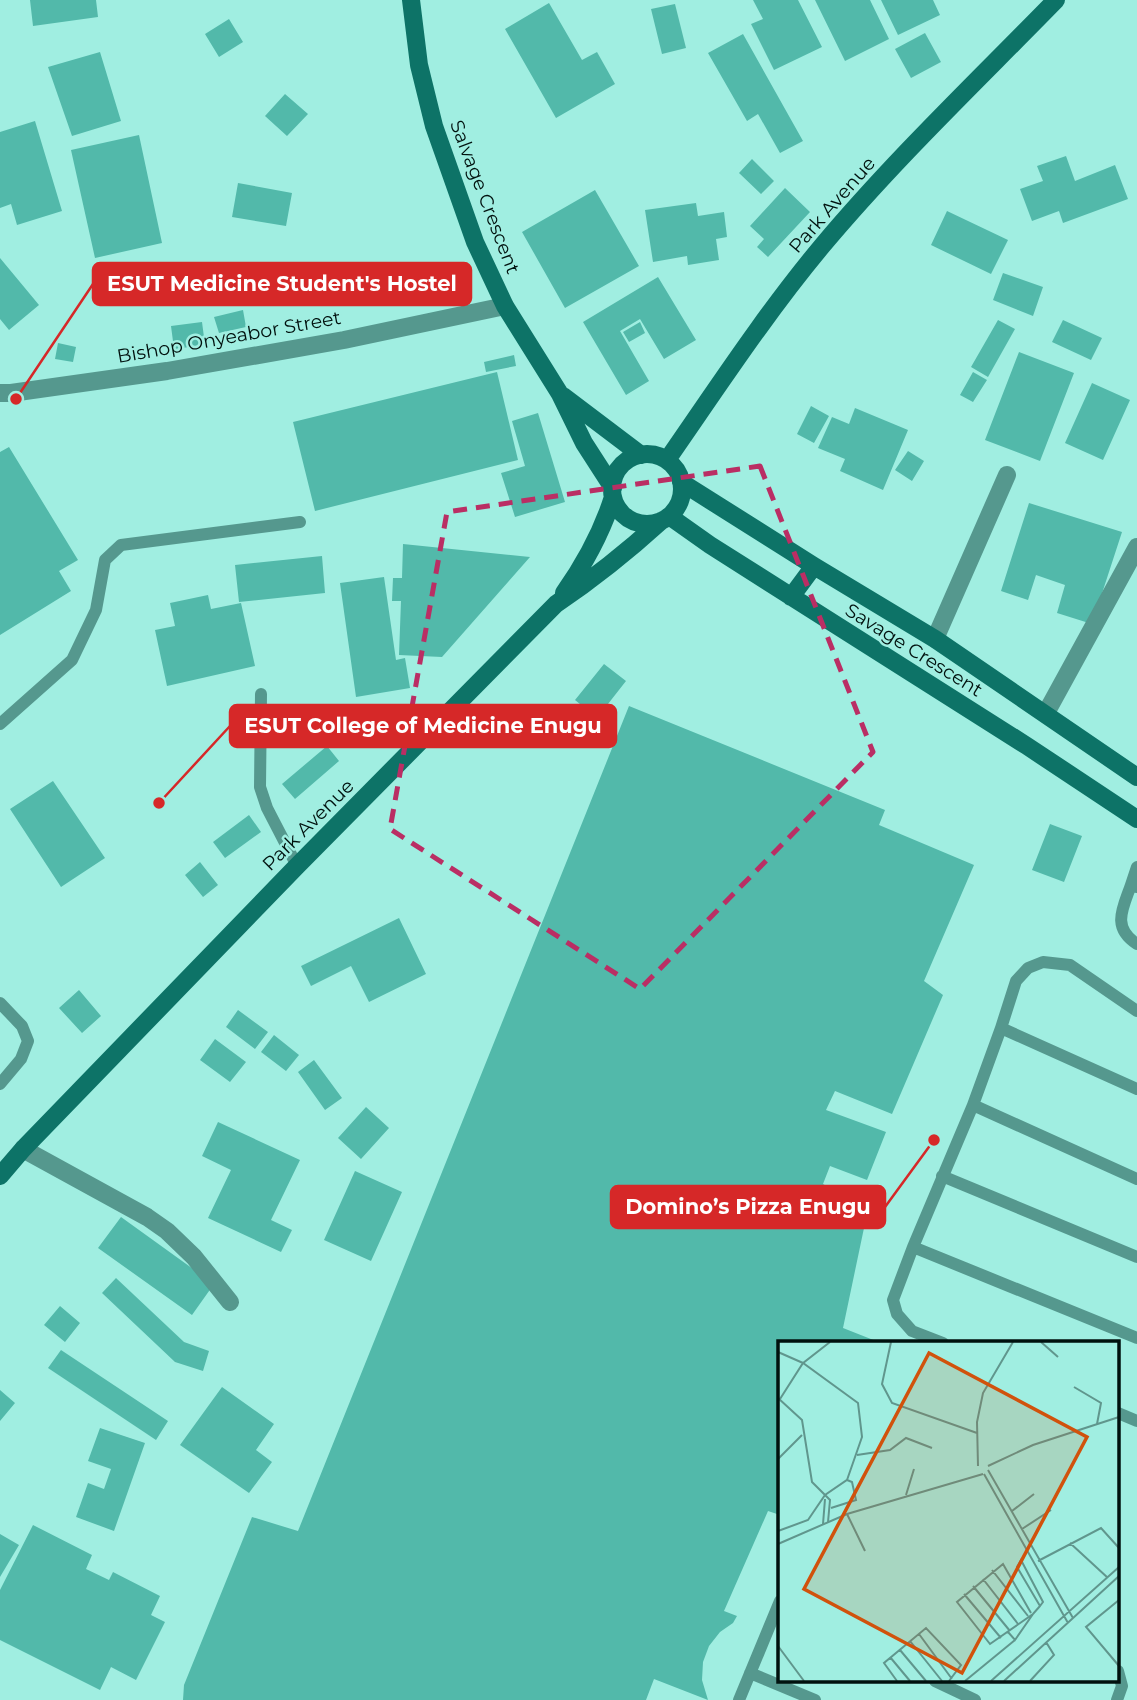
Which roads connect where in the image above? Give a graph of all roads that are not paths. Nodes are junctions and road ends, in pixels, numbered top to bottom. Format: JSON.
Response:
{"nodes":[{"id":1,"x":411,"y":0,"type":"edge"},
{"id":2,"x":1056,"y":0,"type":"edge"},
{"id":3,"x":505,"y":306,"type":"junction"},
{"id":4,"x":0,"y":393,"type":"edge"},
{"id":5,"x":560,"y":394,"type":"junction"},
{"id":6,"x":641,"y":455,"type":"junction"},
{"id":7,"x":667,"y":460,"type":"junction"},
{"id":8,"x":1007,"y":475,"type":"dead end"},
{"id":9,"x":681,"y":482,"type":"junction"},
{"id":10,"x":613,"y":493,"type":"junction"},
{"id":11,"x":665,"y":518,"type":"junction"},
{"id":12,"x":300,"y":522,"type":"dead end"},
{"id":13,"x":1137,"y":547,"type":"edge"},
{"id":14,"x":814,"y":566,"type":"junction"},
{"id":15,"x":791,"y":597,"type":"junction"},
{"id":16,"x":556,"y":604,"type":"junction"},
{"id":17,"x":935,"y":639,"type":"junction"},
{"id":18,"x":261,"y":694,"type":"dead end"},
{"id":19,"x":1046,"y":713,"type":"junction"},
{"id":20,"x":0,"y":724,"type":"edge"},
{"id":21,"x":1137,"y":777,"type":"edge"},
{"id":22,"x":1137,"y":819,"type":"edge"},
{"id":23,"x":297,"y":866,"type":"junction"},
{"id":24,"x":1137,"y":867,"type":"edge"},
{"id":25,"x":1134,"y":886,"type":"edge"},
{"id":26,"x":1137,"y":944,"type":"edge"},
{"id":27,"x":0,"y":1003,"type":"edge"},
{"id":28,"x":1137,"y":1011,"type":"edge"},
{"id":29,"x":1001,"y":1028,"type":"junction"},
{"id":30,"x":0,"y":1084,"type":"edge"},
{"id":31,"x":1137,"y":1089,"type":"edge"},
{"id":32,"x":973,"y":1105,"type":"junction"},
{"id":33,"x":23,"y":1149,"type":"junction"},
{"id":34,"x":0,"y":1176,"type":"edge"},
{"id":35,"x":942,"y":1176,"type":"junction"},
{"id":36,"x":1137,"y":1179,"type":"edge"},
{"id":37,"x":913,"y":1247,"type":"junction"},
{"id":38,"x":1137,"y":1257,"type":"edge"},
{"id":39,"x":230,"y":1302,"type":"dead end"},
{"id":40,"x":1137,"y":1338,"type":"edge"},
{"id":41,"x":938,"y":1341,"type":"edge"},
{"id":42,"x":1120,"y":1414,"type":"edge"},
{"id":43,"x":1137,"y":1421,"type":"edge"},
{"id":44,"x":778,"y":1606,"type":"edge"},
{"id":45,"x":750,"y":1673,"type":"junction"},
{"id":46,"x":1120,"y":1678,"type":"edge"},
{"id":47,"x":937,"y":1682,"type":"edge"},
{"id":48,"x":739,"y":1700,"type":"edge"},
{"id":49,"x":815,"y":1700,"type":"edge"},
{"id":50,"x":975,"y":1700,"type":"edge"},
{"id":51,"x":1118,"y":1700,"type":"edge"}],
"edges":[{"from":1,"to":3,"type":"main road","name":"Salvage Crescent"},
{"from":2,"to":7,"type":"main road","name":"Park Avenue"},
{"from":3,"to":4,"type":"street","name":"Bishop Onyeabor Street"},
{"from":3,"to":5,"type":"main road","name":"Salvage Crescent"},
{"from":5,"to":6,"type":"main road"},
{"from":5,"to":10,"type":"main road"},
{"from":6,"to":7,"type":"main road"},
{"from":6,"to":10,"type":"main road"},
{"from":7,"to":9,"type":"main road"},
{"from":8,"to":17,"type":"street"},
{"from":9,"to":11,"type":"main road"},
{"from":9,"to":14,"type":"main road","name":"Savage Crescent"},
{"from":10,"to":11,"type":"main road"},
{"from":10,"to":16,"type":"main road"},
{"from":11,"to":15,"type":"main road","name":"Savage Crescent"},
{"from":11,"to":16,"type":"main road","name":"Park Avenue"},
{"from":12,"to":20,"type":"lane"},
{"from":13,"to":19,"type":"street"},
{"from":14,"to":15,"type":"main road"},
{"from":14,"to":17,"type":"main road","name":"Savage Crescent"},
{"from":15,"to":22,"type":"main road","name":"Savage Crescent"},
{"from":16,"to":23,"type":"main road","name":"Park Avenue"},
{"from":17,"to":19,"type":"main road","name":"Savage Crescent"},
{"from":18,"to":23,"type":"lane"},
{"from":19,"to":21,"type":"main road","name":"Savage Crescent"},
{"from":23,"to":33,"type":"main road","name":"Park Avenue"},
{"from":24,"to":25,"type":"lane"},
{"from":25,"to":26,"type":"lane"},
{"from":27,"to":30,"type":"lane"},
{"from":28,"to":29,"type":"lane"},
{"from":29,"to":31,"type":"lane"},
{"from":29,"to":32,"type":"lane"},
{"from":32,"to":35,"type":"lane"},
{"from":32,"to":36,"type":"lane"},
{"from":33,"to":34,"type":"main road","name":"Park Avenue"},
{"from":33,"to":39,"type":"street"},
{"from":35,"to":37,"type":"lane"},
{"from":35,"to":38,"type":"lane"},
{"from":37,"to":40,"type":"lane"},
{"from":37,"to":41,"type":"lane"},
{"from":42,"to":43,"type":"lane"},
{"from":44,"to":45,"type":"lane"},
{"from":45,"to":48,"type":"lane"},
{"from":45,"to":49,"type":"lane"},
{"from":46,"to":51,"type":"lane"},
{"from":47,"to":50,"type":"lane"}]}
